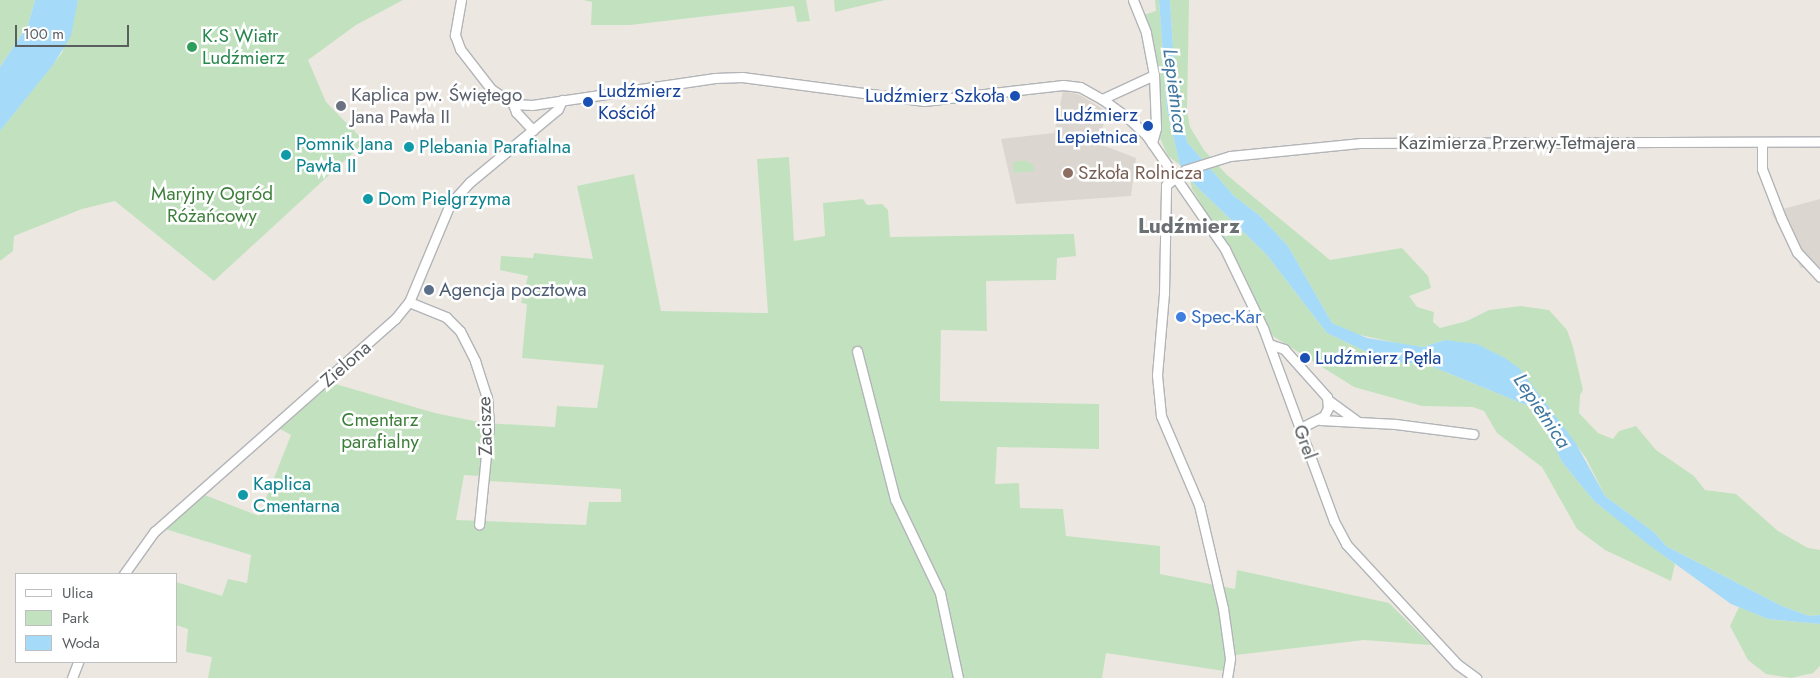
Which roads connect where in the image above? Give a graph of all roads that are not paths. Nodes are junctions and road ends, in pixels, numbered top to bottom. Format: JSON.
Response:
{"nodes":[{"id":1,"x":461,"y":0,"type":"edge"},
{"id":2,"x":1133,"y":0,"type":"edge"},
{"id":3,"x":1154,"y":75,"type":"junction"},
{"id":4,"x":1102,"y":99,"type":"junction"},
{"id":5,"x":562,"y":100,"type":"junction"},
{"id":6,"x":513,"y":104,"type":"junction"},
{"id":7,"x":533,"y":130,"type":"junction"},
{"id":8,"x":1820,"y":141,"type":"edge"},
{"id":9,"x":1762,"y":142,"type":"junction"},
{"id":10,"x":1152,"y":143,"type":"junction"},
{"id":11,"x":1179,"y":174,"type":"junction"},
{"id":12,"x":1820,"y":277,"type":"edge"},
{"id":13,"x":409,"y":302,"type":"junction"},
{"id":14,"x":1269,"y":344,"type":"junction"},
{"id":15,"x":856,"y":351,"type":"dead end"},
{"id":16,"x":1328,"y":400,"type":"junction"},
{"id":17,"x":1320,"y":420,"type":"junction"},
{"id":18,"x":1357,"y":421,"type":"junction"},
{"id":19,"x":1300,"y":428,"type":"junction"},
{"id":20,"x":1473,"y":434,"type":"dead end"},
{"id":21,"x":479,"y":525,"type":"dead end"},
{"id":22,"x":125,"y":573,"type":"edge"},
{"id":23,"x":78,"y":663,"type":"edge"},
{"id":24,"x":72,"y":678,"type":"edge"},
{"id":25,"x":958,"y":678,"type":"edge"},
{"id":26,"x":1227,"y":678,"type":"edge"},
{"id":27,"x":1476,"y":678,"type":"edge"}],
"edges":[{"from":1,"to":6,"type":"street"},
{"from":2,"to":3,"type":"street"},
{"from":3,"to":4,"type":"street"},
{"from":3,"to":10,"type":"street"},
{"from":4,"to":5,"type":"street"},
{"from":4,"to":10,"type":"street"},
{"from":5,"to":6,"type":"street"},
{"from":5,"to":7,"type":"street","name":"Zielona"},
{"from":6,"to":7,"type":"street"},
{"from":7,"to":13,"type":"street","name":"Zielona"},
{"from":8,"to":9,"type":"street","name":"Kazimierza Przerwy-Tetmajera"},
{"from":9,"to":11,"type":"street","name":"Kazimierza Przerwy-Tetmajera"},
{"from":9,"to":12,"type":"street"},
{"from":10,"to":11,"type":"street"},
{"from":11,"to":14,"type":"street","name":"Grel"},
{"from":11,"to":26,"type":"street"},
{"from":13,"to":21,"type":"street","name":"Zacisze"},
{"from":13,"to":22,"type":"street","name":"Zielona"},
{"from":14,"to":16,"type":"street"},
{"from":14,"to":19,"type":"street","name":"Grel"},
{"from":15,"to":25,"type":"street"},
{"from":16,"to":17,"type":"street"},
{"from":16,"to":18,"type":"street"},
{"from":17,"to":18,"type":"street"},
{"from":17,"to":19,"type":"street"},
{"from":18,"to":20,"type":"street"},
{"from":19,"to":27,"type":"street","name":"Grel"},
{"from":23,"to":24,"type":"street"}]}
